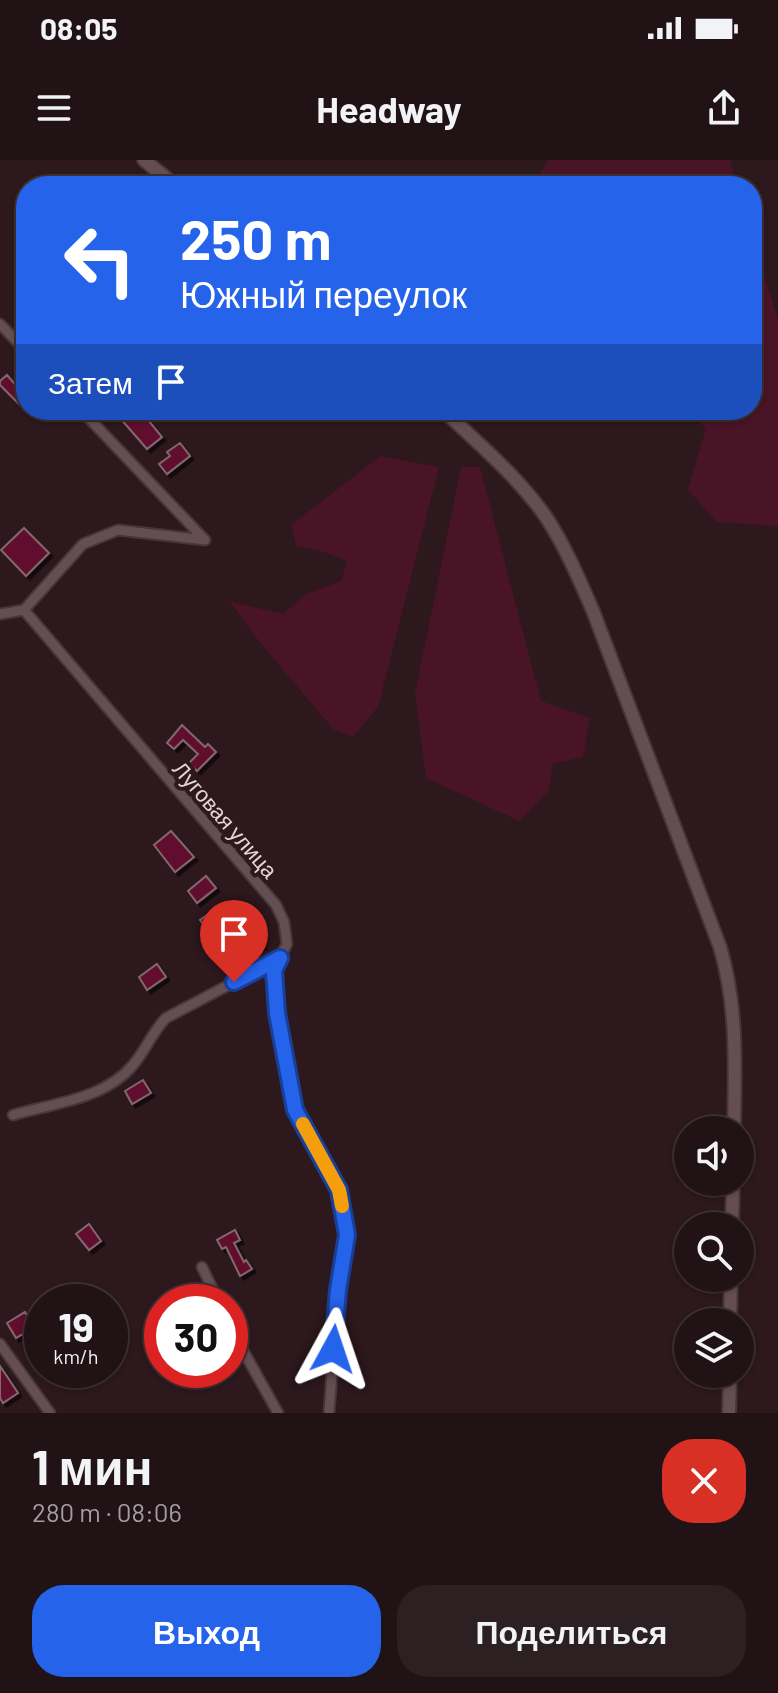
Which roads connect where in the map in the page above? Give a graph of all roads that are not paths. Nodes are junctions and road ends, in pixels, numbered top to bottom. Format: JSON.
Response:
{"nodes":[{"id":1,"x":144,"y":160,"type":"edge"},
{"id":2,"x":164,"y":176,"type":"edge"},
{"id":3,"x":0,"y":324,"type":"edge"},
{"id":4,"x":16,"y":341,"type":"edge"},
{"id":5,"x":91,"y":420,"type":"edge"},
{"id":6,"x":453,"y":420,"type":"edge"},
{"id":7,"x":24,"y":610,"type":"junction"},
{"id":8,"x":0,"y":614,"type":"edge"},
{"id":9,"x":280,"y":958,"type":"junction"},
{"id":10,"x":13,"y":1115,"type":"dead end"},
{"id":11,"x":734,"y":1116,"type":"edge"},
{"id":12,"x":202,"y":1267,"type":"dead end"},
{"id":13,"x":210,"y":1284,"type":"edge"},
{"id":14,"x":0,"y":1344,"type":"edge"},
{"id":15,"x":248,"y":1359,"type":"edge"},
{"id":16,"x":730,"y":1388,"type":"edge"},
{"id":17,"x":50,"y":1413,"type":"edge"},
{"id":18,"x":278,"y":1413,"type":"edge"},
{"id":19,"x":329,"y":1413,"type":"edge"},
{"id":20,"x":729,"y":1413,"type":"edge"}],
"edges":[{"from":1,"to":2,"type":"street"},
{"from":3,"to":4,"type":"street"},
{"from":5,"to":7,"type":"street"},
{"from":6,"to":11,"type":"street"},
{"from":7,"to":8,"type":"street"},
{"from":7,"to":9,"type":"street","name":"Луговая улица"},
{"from":9,"to":10,"type":"street"},
{"from":9,"to":19,"type":"street","name":"Луговая улица"},
{"from":12,"to":13,"type":"street"},
{"from":14,"to":17,"type":"street"},
{"from":15,"to":18,"type":"street"},
{"from":16,"to":20,"type":"street"}]}
